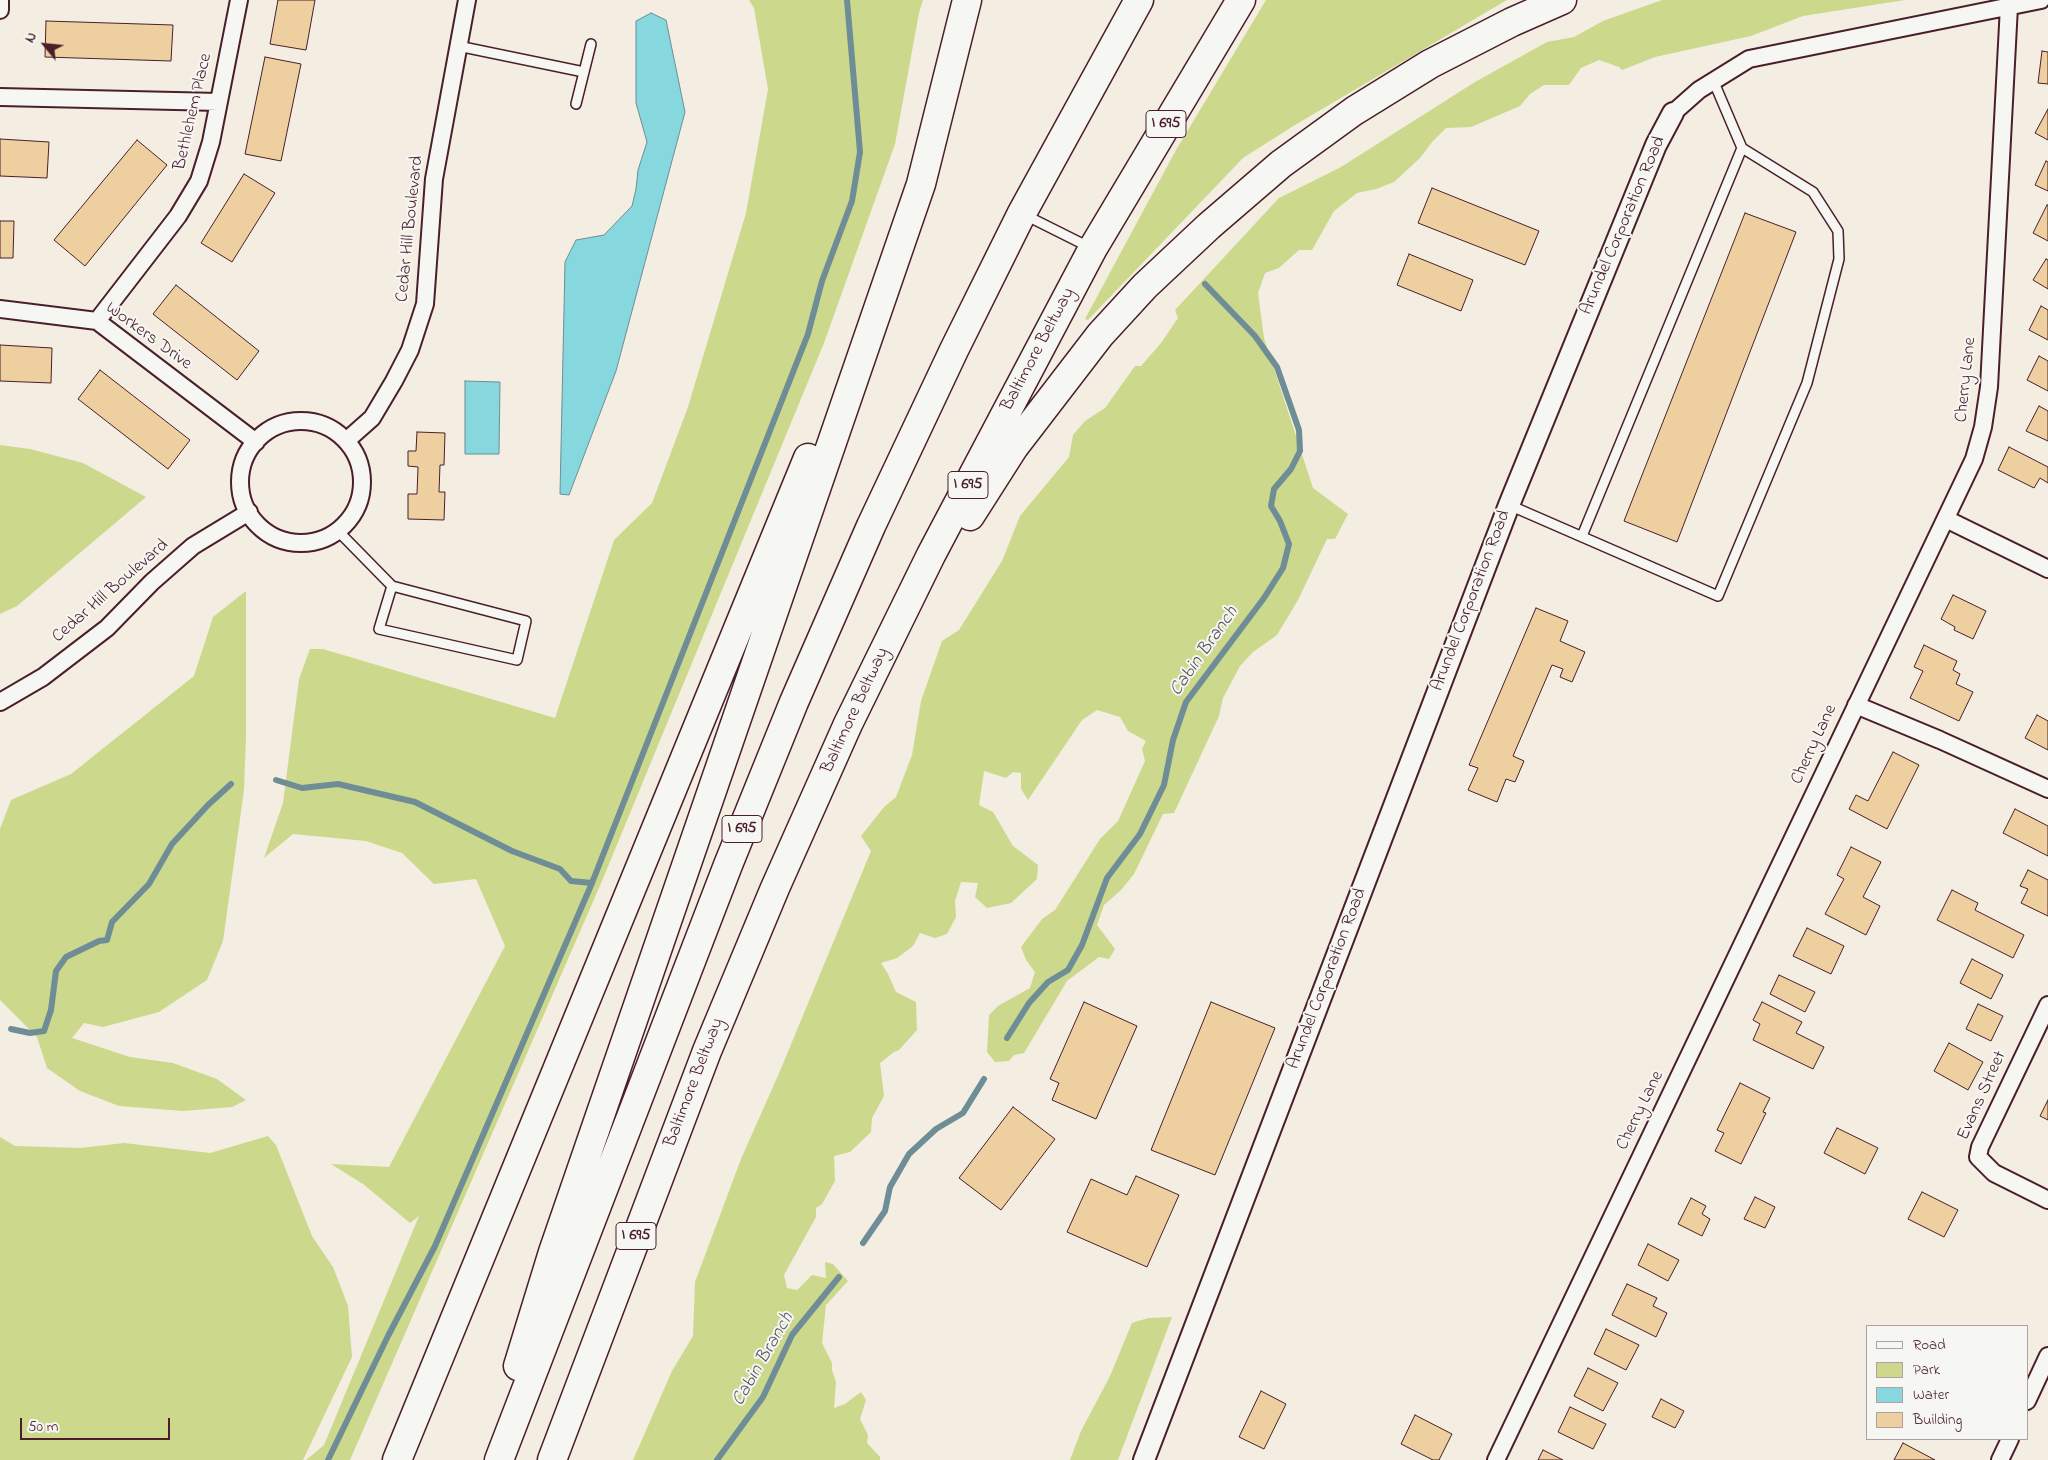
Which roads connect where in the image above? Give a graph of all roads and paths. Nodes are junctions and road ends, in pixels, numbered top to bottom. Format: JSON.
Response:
{"nodes":[{"id":1,"x":0,"y":0,"type":"edge"},
{"id":2,"x":239,"y":0,"type":"edge"},
{"id":3,"x":467,"y":0,"type":"edge"},
{"id":4,"x":967,"y":0,"type":"edge"},
{"id":5,"x":1139,"y":0,"type":"edge"},
{"id":6,"x":1241,"y":0,"type":"edge"},
{"id":7,"x":1562,"y":0,"type":"edge"},
{"id":8,"x":2041,"y":0,"type":"edge"},
{"id":9,"x":2009,"y":6,"type":"junction"},
{"id":10,"x":0,"y":10,"type":"edge"},
{"id":11,"x":591,"y":44,"type":"dead end"},
{"id":12,"x":458,"y":46,"type":"junction"},
{"id":13,"x":584,"y":72,"type":"junction"},
{"id":14,"x":1713,"y":80,"type":"junction"},
{"id":15,"x":0,"y":97,"type":"edge"},
{"id":16,"x":219,"y":102,"type":"junction"},
{"id":17,"x":576,"y":104,"type":"dead end"},
{"id":18,"x":1673,"y":113,"type":"joint"},
{"id":19,"x":1742,"y":148,"type":"junction"},
{"id":20,"x":921,"y":184,"type":"junction"},
{"id":21,"x":1022,"y":214,"type":"junction"},
{"id":22,"x":1093,"y":248,"type":"junction"},
{"id":23,"x":0,"y":309,"type":"edge"},
{"id":24,"x":97,"y":320,"type":"junction"},
{"id":25,"x":346,"y":441,"type":"junction"},
{"id":26,"x":256,"y":442,"type":"junction"},
{"id":27,"x":1509,"y":505,"type":"junction"},
{"id":28,"x":249,"y":512,"type":"junction"},
{"id":29,"x":1946,"y":519,"type":"junction"},
{"id":30,"x":338,"y":531,"type":"junction"},
{"id":31,"x":1582,"y":536,"type":"junction"},
{"id":32,"x":2048,"y":569,"type":"edge"},
{"id":33,"x":392,"y":586,"type":"junction"},
{"id":34,"x":0,"y":702,"type":"edge"},
{"id":35,"x":1856,"y":705,"type":"junction"},
{"id":36,"x":848,"y":724,"type":"junction"},
{"id":37,"x":2048,"y":789,"type":"edge"},
{"id":38,"x":2048,"y":1005,"type":"edge"},
{"id":39,"x":2048,"y":1200,"type":"edge"},
{"id":40,"x":2048,"y":1356,"type":"edge"},
{"id":41,"x":2028,"y":1398,"type":"edge"},
{"id":42,"x":2010,"y":1440,"type":"edge"},
{"id":43,"x":398,"y":1460,"type":"edge"},
{"id":44,"x":488,"y":1460,"type":"edge"},
{"id":45,"x":499,"y":1460,"type":"edge"},
{"id":46,"x":552,"y":1460,"type":"edge"},
{"id":47,"x":1144,"y":1460,"type":"edge"},
{"id":48,"x":1496,"y":1460,"type":"edge"},
{"id":49,"x":2000,"y":1460,"type":"edge"}],
"edges":[{"from":1,"to":10,"type":"street"},
{"from":2,"to":16,"type":"street","name":"Bethlehem Place"},
{"from":3,"to":12,"type":"street","name":"Cedar Hill Boulevard"},
{"from":4,"to":20,"type":"highway"},
{"from":5,"to":21,"type":"highway","number":"I 695"},
{"from":6,"to":22,"type":"highway","name":"Baltimore Beltway","number":"I 695"},
{"from":7,"to":36,"type":"highway"},
{"from":8,"to":9,"type":"street","name":"Arundel Corporation Road"},
{"from":9,"to":14,"type":"street","name":"Arundel Corporation Road"},
{"from":9,"to":29,"type":"street","name":"Cherry Lane"},
{"from":11,"to":13,"type":"lane"},
{"from":12,"to":13,"type":"lane"},
{"from":12,"to":25,"type":"street","name":"Cedar Hill Boulevard"},
{"from":13,"to":17,"type":"lane"},
{"from":14,"to":18,"type":"street","name":"Arundel Corporation Road"},
{"from":14,"to":19,"type":"lane"},
{"from":15,"to":16,"type":"street"},
{"from":16,"to":24,"type":"street","name":"Bethlehem Place"},
{"from":18,"to":27,"type":"street","name":"Arundel Corporation Road"},
{"from":19,"to":31,"type":"lane"},
{"from":19,"to":31,"type":"lane"},
{"from":20,"to":43,"type":"highway"},
{"from":20,"to":44,"type":"highway"},
{"from":21,"to":22,"type":"lane"},
{"from":21,"to":45,"type":"highway","number":"I 695"},
{"from":22,"to":36,"type":"highway","name":"Baltimore Beltway","number":"I 695"},
{"from":23,"to":24,"type":"street","name":"Workers Drive"},
{"from":24,"to":26,"type":"street","name":"Workers Drive"},
{"from":25,"to":26,"type":"street"},
{"from":25,"to":30,"type":"street"},
{"from":26,"to":28,"type":"street"},
{"from":27,"to":31,"type":"lane"},
{"from":27,"to":47,"type":"street","name":"Arundel Corporation Road"},
{"from":28,"to":30,"type":"street"},
{"from":28,"to":34,"type":"street","name":"Cedar Hill Boulevard"},
{"from":29,"to":32,"type":"street"},
{"from":29,"to":35,"type":"street","name":"Cherry Lane"},
{"from":30,"to":33,"type":"lane"},
{"from":33,"to":33,"type":"lane"},
{"from":35,"to":37,"type":"street"},
{"from":35,"to":48,"type":"street","name":"Cherry Lane"},
{"from":36,"to":46,"type":"highway","name":"Baltimore Beltway","number":"I 695"},
{"from":38,"to":39,"type":"street","name":"Evans Street"},
{"from":40,"to":41,"type":"street"},
{"from":42,"to":49,"type":"street"}]}
